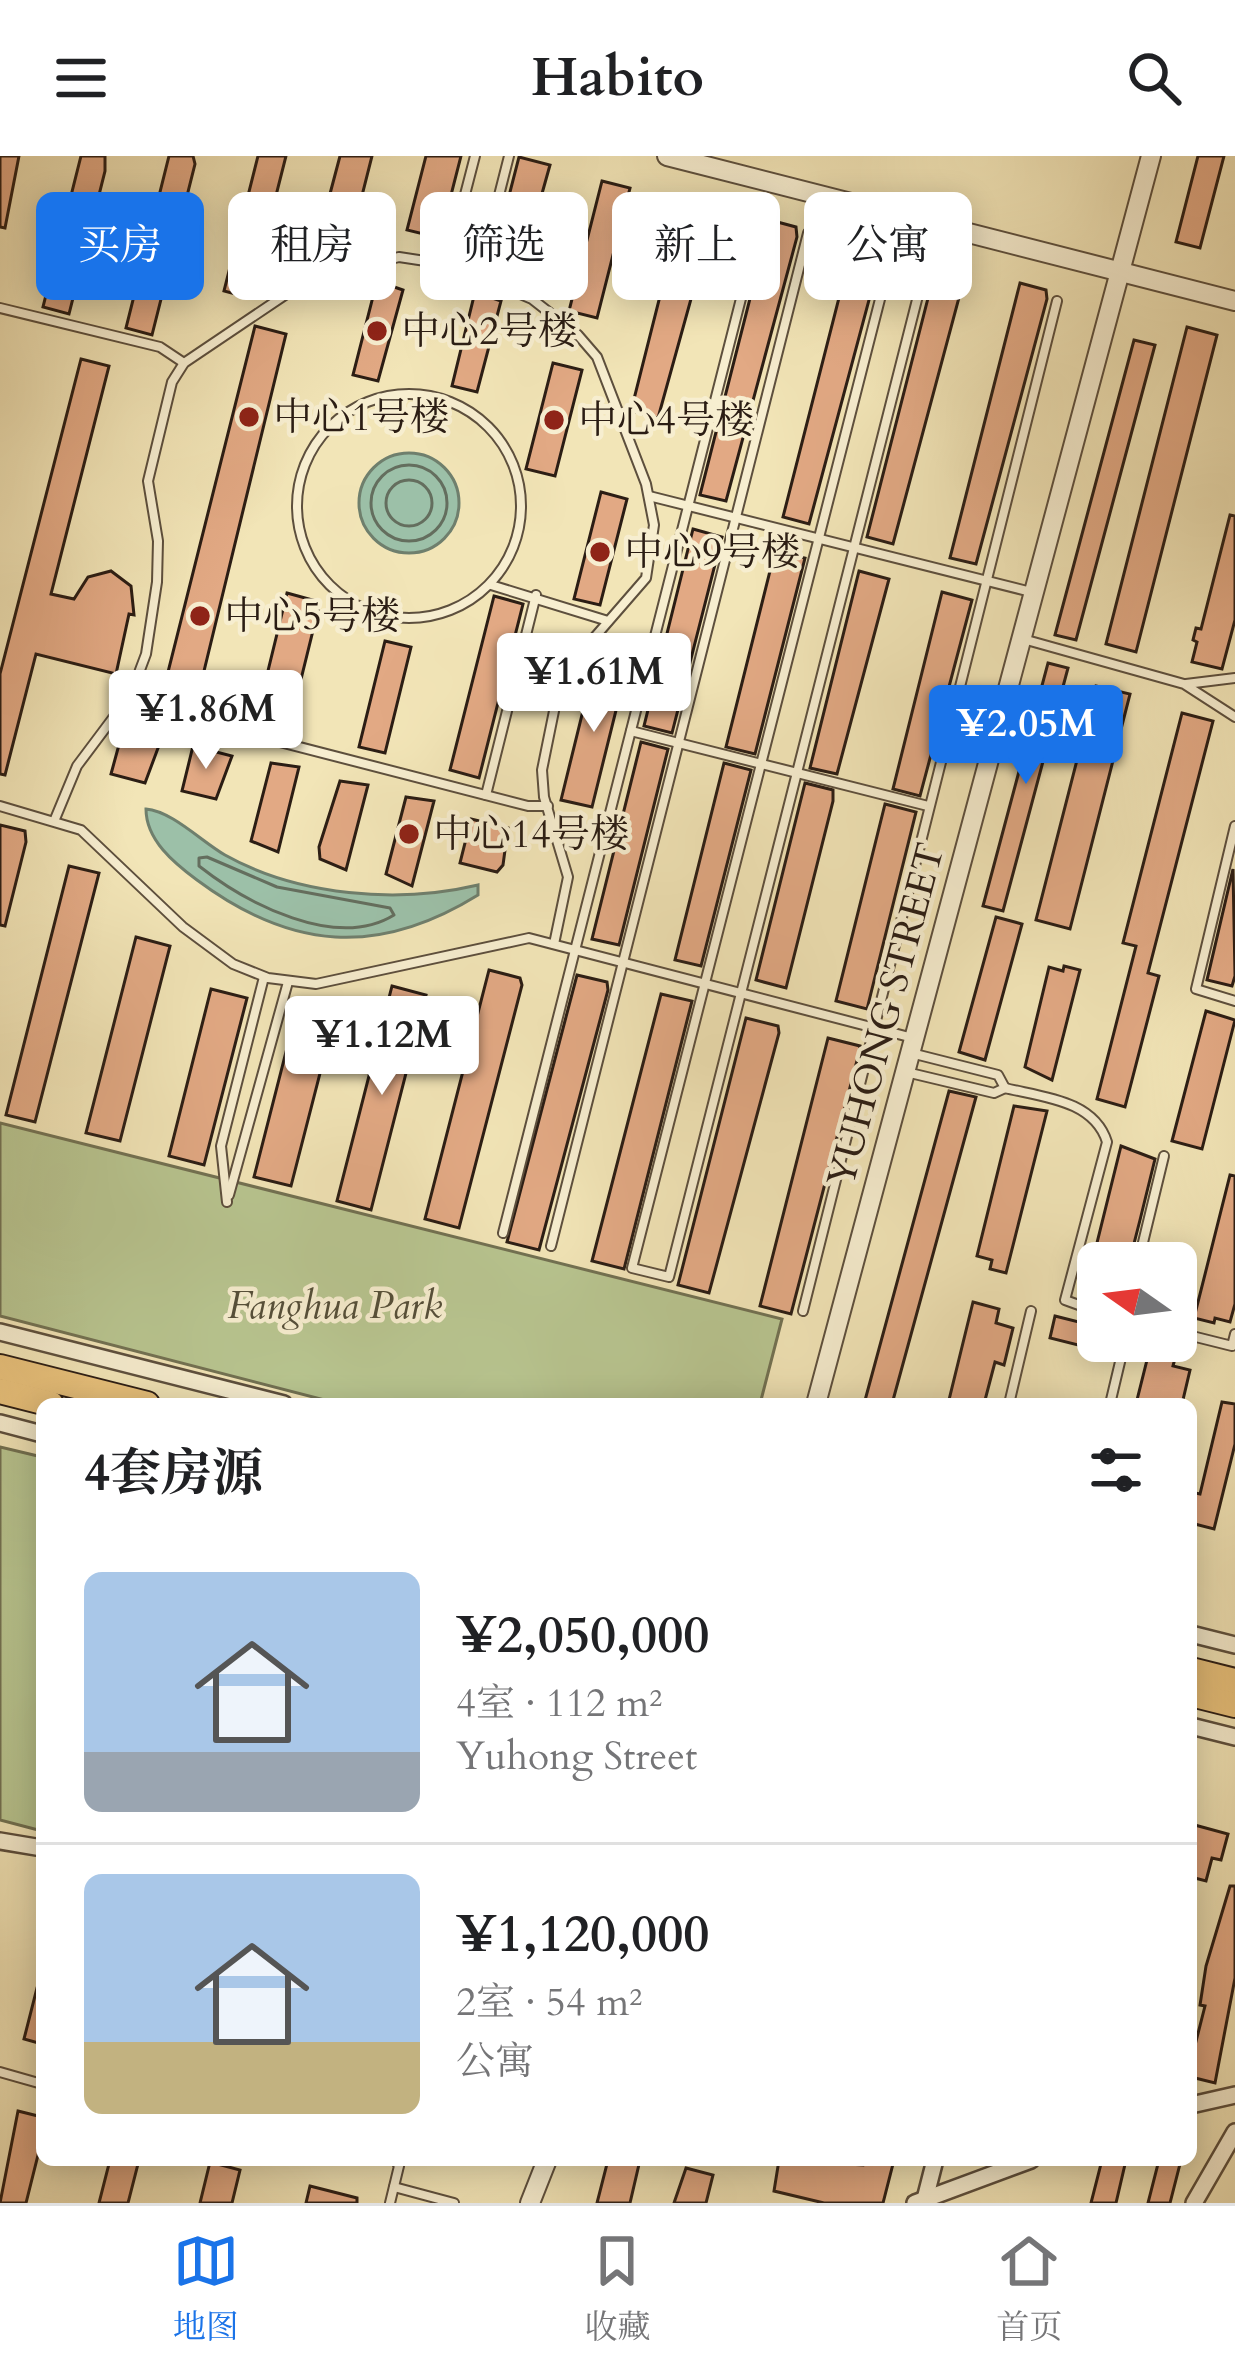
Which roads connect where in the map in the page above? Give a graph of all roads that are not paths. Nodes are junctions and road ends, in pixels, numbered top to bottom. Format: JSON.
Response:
{"nodes":[{"id":1,"x":475,"y":156,"type":"edge"},
{"id":2,"x":509,"y":156,"type":"edge"},
{"id":3,"x":667,"y":156,"type":"edge"},
{"id":4,"x":1150,"y":156,"type":"edge"},
{"id":5,"x":466,"y":192,"type":"edge"},
{"id":6,"x":500,"y":192,"type":"edge"},
{"id":7,"x":804,"y":249,"type":"edge"},
{"id":8,"x":420,"y":260,"type":"edge"},
{"id":9,"x":1120,"y":271,"type":"junction"},
{"id":10,"x":533,"y":300,"type":"edge"},
{"id":11,"x":741,"y":300,"type":"edge"},
{"id":12,"x":880,"y":300,"type":"edge"},
{"id":13,"x":917,"y":300,"type":"edge"},
{"id":14,"x":1057,"y":301,"type":"dead end"},
{"id":15,"x":1235,"y":301,"type":"edge"},
{"id":16,"x":0,"y":308,"type":"edge"},
{"id":17,"x":184,"y":363,"type":"junction"},
{"id":18,"x":649,"y":496,"type":"junction"},
{"id":19,"x":688,"y":506,"type":"junction"},
{"id":20,"x":736,"y":518,"type":"junction"},
{"id":21,"x":818,"y":538,"type":"junction"},
{"id":22,"x":854,"y":547,"type":"junction"},
{"id":23,"x":986,"y":580,"type":"junction"},
{"id":24,"x":490,"y":584,"type":"junction"},
{"id":25,"x":1034,"y":592,"type":"junction"},
{"id":26,"x":536,"y":595,"type":"junction"},
{"id":27,"x":608,"y":621,"type":"junction"},
{"id":28,"x":1021,"y":638,"type":"junction"},
{"id":29,"x":1235,"y":678,"type":"edge"},
{"id":30,"x":1184,"y":684,"type":"junction"},
{"id":31,"x":125,"y":702,"type":"junction"},
{"id":32,"x":1235,"y":717,"type":"edge"},
{"id":33,"x":631,"y":730,"type":"junction"},
{"id":34,"x":679,"y":742,"type":"junction"},
{"id":35,"x":761,"y":764,"type":"junction"},
{"id":36,"x":797,"y":773,"type":"junction"},
{"id":37,"x":486,"y":795,"type":"junction"},
{"id":38,"x":0,"y":806,"type":"edge"},
{"id":39,"x":548,"y":806,"type":"junction"},
{"id":40,"x":928,"y":806,"type":"junction"},
{"id":41,"x":55,"y":819,"type":"junction"},
{"id":42,"x":1235,"y":826,"type":"edge"},
{"id":43,"x":554,"y":944,"type":"junction"},
{"id":44,"x":576,"y":950,"type":"junction"},
{"id":45,"x":623,"y":962,"type":"junction"},
{"id":46,"x":264,"y":976,"type":"junction"},
{"id":47,"x":288,"y":982,"type":"junction"},
{"id":48,"x":705,"y":983,"type":"junction"},
{"id":49,"x":741,"y":993,"type":"junction"},
{"id":50,"x":1235,"y":1001,"type":"edge"},
{"id":51,"x":873,"y":1028,"type":"junction"},
{"id":52,"x":910,"y":1054,"type":"junction"},
{"id":53,"x":1005,"y":1088,"type":"junction"},
{"id":54,"x":1164,"y":1156,"type":"dead end"},
{"id":55,"x":503,"y":1233,"type":"dead end"},
{"id":56,"x":1080,"y":1242,"type":"edge"},
{"id":57,"x":1143,"y":1242,"type":"edge"},
{"id":58,"x":551,"y":1246,"type":"dead end"},
{"id":59,"x":1077,"y":1255,"type":"edge"},
{"id":60,"x":1077,"y":1304,"type":"edge"},
{"id":61,"x":803,"y":1311,"type":"dead end"},
{"id":62,"x":1031,"y":1312,"type":"dead end"},
{"id":63,"x":0,"y":1332,"type":"edge"},
{"id":64,"x":1235,"y":1334,"type":"edge"},
{"id":65,"x":1197,"y":1337,"type":"edge"},
{"id":66,"x":1120,"y":1362,"type":"edge"},
{"id":67,"x":0,"y":1367,"type":"edge"},
{"id":68,"x":0,"y":1391,"type":"edge"},
{"id":69,"x":123,"y":1398,"type":"edge"},
{"id":70,"x":260,"y":1398,"type":"edge"},
{"id":71,"x":818,"y":1398,"type":"edge"},
{"id":72,"x":1010,"y":1398,"type":"edge"},
{"id":73,"x":1111,"y":1398,"type":"edge"},
{"id":74,"x":36,"y":1400,"type":"edge"},
{"id":75,"x":0,"y":1424,"type":"edge"},
{"id":76,"x":36,"y":1433,"type":"edge"},
{"id":77,"x":1197,"y":1636,"type":"edge"},
{"id":78,"x":1235,"y":1645,"type":"edge"},
{"id":79,"x":1197,"y":1672,"type":"edge"},
{"id":80,"x":1235,"y":1681,"type":"edge"},
{"id":81,"x":1197,"y":1696,"type":"edge"},
{"id":82,"x":1235,"y":1705,"type":"edge"},
{"id":83,"x":1197,"y":1728,"type":"edge"},
{"id":84,"x":1235,"y":1737,"type":"edge"},
{"id":85,"x":0,"y":1841,"type":"edge"},
{"id":86,"x":36,"y":1847,"type":"edge"},
{"id":87,"x":0,"y":2072,"type":"edge"},
{"id":88,"x":36,"y":2082,"type":"edge"},
{"id":89,"x":1235,"y":2095,"type":"edge"},
{"id":90,"x":1197,"y":2104,"type":"edge"},
{"id":91,"x":1235,"y":2132,"type":"edge"},
{"id":92,"x":399,"y":2166,"type":"edge"},
{"id":93,"x":545,"y":2166,"type":"edge"},
{"id":94,"x":933,"y":2166,"type":"edge"},
{"id":95,"x":1015,"y":2166,"type":"edge"},
{"id":96,"x":394,"y":2188,"type":"junction"},
{"id":97,"x":920,"y":2201,"type":"edge"},
{"id":98,"x":390,"y":2203,"type":"edge"},
{"id":99,"x":454,"y":2203,"type":"edge"},
{"id":100,"x":530,"y":2203,"type":"edge"},
{"id":101,"x":1194,"y":2203,"type":"edge"}],
"edges":[{"from":1,"to":5,"type":"lane"},
{"from":2,"to":6,"type":"lane"},
{"from":3,"to":9,"type":"street"},
{"from":4,"to":9,"type":"street","name":"YUHONG STREET"},
{"from":7,"to":20,"type":"lane"},
{"from":8,"to":17,"type":"lane"},
{"from":9,"to":15,"type":"street"},
{"from":9,"to":25,"type":"street","name":"YUHONG STREET"},
{"from":10,"to":18,"type":"lane"},
{"from":11,"to":19,"type":"lane"},
{"from":12,"to":21,"type":"lane"},
{"from":13,"to":22,"type":"lane"},
{"from":14,"to":23,"type":"lane"},
{"from":16,"to":17,"type":"lane"},
{"from":17,"to":31,"type":"lane"},
{"from":18,"to":19,"type":"lane"},
{"from":18,"to":27,"type":"lane"},
{"from":19,"to":20,"type":"lane"},
{"from":19,"to":33,"type":"lane"},
{"from":20,"to":21,"type":"lane"},
{"from":20,"to":34,"type":"lane"},
{"from":21,"to":22,"type":"lane"},
{"from":21,"to":35,"type":"lane"},
{"from":22,"to":23,"type":"lane"},
{"from":22,"to":36,"type":"lane"},
{"from":23,"to":25,"type":"lane"},
{"from":23,"to":40,"type":"lane"},
{"from":24,"to":24,"type":"lane"},
{"from":24,"to":26,"type":"lane"},
{"from":25,"to":28,"type":"street","name":"YUHONG STREET"},
{"from":26,"to":27,"type":"lane"},
{"from":26,"to":37,"type":"lane"},
{"from":27,"to":39,"type":"lane"},
{"from":28,"to":30,"type":"lane"},
{"from":28,"to":52,"type":"street","name":"YUHONG STREET"},
{"from":29,"to":30,"type":"lane"},
{"from":30,"to":32,"type":"lane"},
{"from":31,"to":37,"type":"lane"},
{"from":31,"to":41,"type":"lane"},
{"from":33,"to":34,"type":"lane"},
{"from":33,"to":44,"type":"lane"},
{"from":34,"to":35,"type":"lane"},
{"from":34,"to":45,"type":"lane"},
{"from":35,"to":36,"type":"lane"},
{"from":35,"to":48,"type":"lane"},
{"from":36,"to":40,"type":"lane"},
{"from":36,"to":49,"type":"lane"},
{"from":37,"to":39,"type":"lane"},
{"from":38,"to":41,"type":"lane"},
{"from":39,"to":43,"type":"lane"},
{"from":40,"to":51,"type":"lane"},
{"from":41,"to":46,"type":"lane"},
{"from":42,"to":50,"type":"lane"},
{"from":43,"to":44,"type":"lane"},
{"from":43,"to":47,"type":"lane"},
{"from":44,"to":45,"type":"lane"},
{"from":44,"to":55,"type":"lane"},
{"from":45,"to":48,"type":"lane"},
{"from":45,"to":58,"type":"lane"},
{"from":46,"to":47,"type":"lane"},
{"from":46,"to":47,"type":"lane"},
{"from":48,"to":49,"type":"lane"},
{"from":48,"to":49,"type":"lane"},
{"from":49,"to":51,"type":"lane"},
{"from":51,"to":52,"type":"lane"},
{"from":51,"to":61,"type":"lane"},
{"from":52,"to":53,"type":"lane"},
{"from":52,"to":53,"type":"lane"},
{"from":52,"to":71,"type":"street","name":"YUHONG STREET"},
{"from":53,"to":56,"type":"lane"},
{"from":54,"to":57,"type":"lane"},
{"from":59,"to":60,"type":"lane"},
{"from":62,"to":72,"type":"lane"},
{"from":63,"to":70,"type":"street"},
{"from":64,"to":65,"type":"lane"},
{"from":66,"to":73,"type":"lane"},
{"from":67,"to":69,"type":"main road"},
{"from":68,"to":74,"type":"main road"},
{"from":75,"to":76,"type":"street"},
{"from":77,"to":78,"type":"street"},
{"from":79,"to":80,"type":"main road"},
{"from":81,"to":82,"type":"main road"},
{"from":83,"to":84,"type":"street"},
{"from":85,"to":86,"type":"street"},
{"from":87,"to":88,"type":"lane"},
{"from":89,"to":90,"type":"street"},
{"from":91,"to":101,"type":"street"},
{"from":92,"to":96,"type":"lane"},
{"from":93,"to":100,"type":"street"},
{"from":94,"to":97,"type":"street"},
{"from":95,"to":97,"type":"street"},
{"from":96,"to":98,"type":"lane"},
{"from":96,"to":99,"type":"lane"}]}
